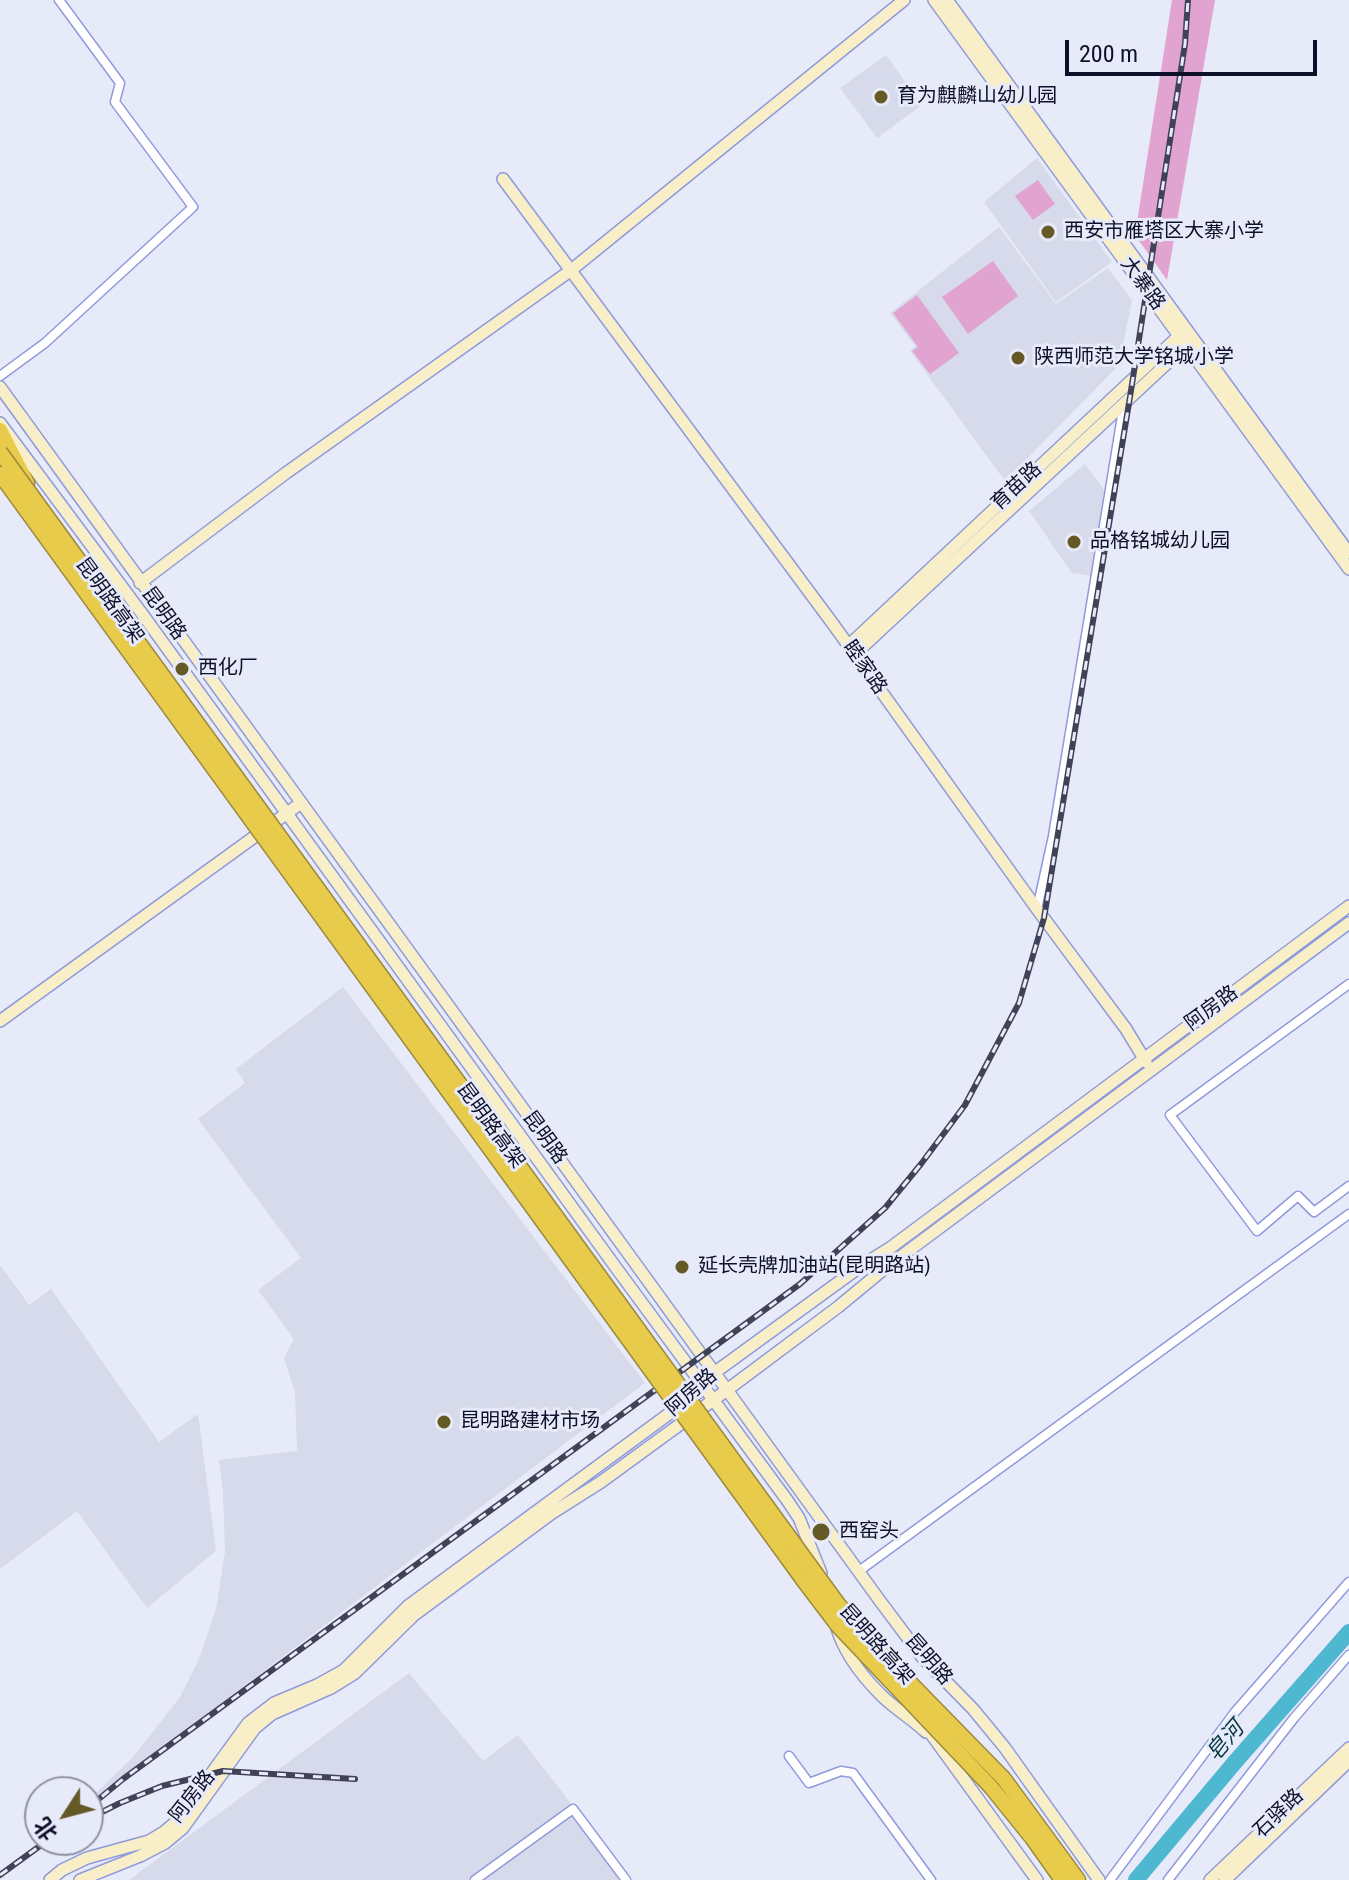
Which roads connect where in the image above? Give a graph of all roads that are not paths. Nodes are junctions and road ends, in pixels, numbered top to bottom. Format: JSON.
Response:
{"nodes":[{"id":1,"x":59,"y":0,"type":"edge"},
{"id":2,"x":904,"y":0,"type":"edge"},
{"id":3,"x":934,"y":0,"type":"edge"},
{"id":4,"x":947,"y":0,"type":"edge"},
{"id":5,"x":503,"y":179,"type":"dead end"},
{"id":6,"x":570,"y":271,"type":"junction"},
{"id":7,"x":1186,"y":337,"type":"junction"},
{"id":8,"x":0,"y":376,"type":"edge"},
{"id":9,"x":0,"y":387,"type":"edge"},
{"id":10,"x":1124,"y":403,"type":"junction"},
{"id":11,"x":0,"y":423,"type":"edge"},
{"id":12,"x":0,"y":430,"type":"edge"},
{"id":13,"x":0,"y":452,"type":"edge"},
{"id":14,"x":0,"y":474,"type":"edge"},
{"id":15,"x":41,"y":508,"type":"junction"},
{"id":16,"x":1349,"y":553,"type":"edge"},
{"id":17,"x":1349,"y":569,"type":"edge"},
{"id":18,"x":140,"y":582,"type":"junction"},
{"id":19,"x":851,"y":651,"type":"junction"},
{"id":20,"x":301,"y":803,"type":"junction"},
{"id":21,"x":286,"y":814,"type":"junction"},
{"id":22,"x":1349,"y":906,"type":"edge"},
{"id":23,"x":1037,"y":909,"type":"junction"},
{"id":24,"x":1349,"y":923,"type":"edge"},
{"id":25,"x":1349,"y":984,"type":"edge"},
{"id":26,"x":0,"y":1021,"type":"edge"},
{"id":27,"x":1147,"y":1064,"type":"junction"},
{"id":28,"x":1349,"y":1186,"type":"edge"},
{"id":29,"x":1349,"y":1214,"type":"edge"},
{"id":30,"x":776,"y":1328,"type":"junction"},
{"id":31,"x":788,"y":1344,"type":"junction"},
{"id":32,"x":714,"y":1373,"type":"junction"},
{"id":33,"x":704,"y":1388,"type":"junction"},
{"id":34,"x":727,"y":1390,"type":"junction"},
{"id":35,"x":714,"y":1399,"type":"junction"},
{"id":36,"x":859,"y":1571,"type":"junction"},
{"id":37,"x":823,"y":1578,"type":"junction"},
{"id":38,"x":1349,"y":1582,"type":"edge"},
{"id":39,"x":1349,"y":1655,"type":"edge"},
{"id":40,"x":939,"y":1744,"type":"junction"},
{"id":41,"x":1349,"y":1748,"type":"edge"},
{"id":42,"x":789,"y":1756,"type":"dead end"},
{"id":43,"x":1349,"y":1761,"type":"edge"},
{"id":44,"x":997,"y":1783,"type":"junction"},
{"id":45,"x":50,"y":1880,"type":"edge"},
{"id":46,"x":80,"y":1880,"type":"edge"},
{"id":47,"x":475,"y":1880,"type":"edge"},
{"id":48,"x":626,"y":1880,"type":"edge"},
{"id":49,"x":931,"y":1880,"type":"edge"},
{"id":50,"x":1037,"y":1880,"type":"edge"},
{"id":51,"x":1062,"y":1880,"type":"edge"},
{"id":52,"x":1078,"y":1880,"type":"edge"},
{"id":53,"x":1099,"y":1880,"type":"edge"},
{"id":54,"x":1110,"y":1880,"type":"edge"},
{"id":55,"x":1168,"y":1880,"type":"edge"},
{"id":56,"x":1210,"y":1880,"type":"edge"},
{"id":57,"x":1225,"y":1880,"type":"edge"}],
"edges":[{"from":1,"to":8,"type":"street"},
{"from":2,"to":6,"type":"main road"},
{"from":3,"to":7,"type":"main road","name":"大寨路"},
{"from":4,"to":7,"type":"main road","name":"大寨路"},
{"from":5,"to":6,"type":"main road","name":"睦家路"},
{"from":6,"to":18,"type":"main road"},
{"from":6,"to":19,"type":"main road","name":"睦家路"},
{"from":7,"to":10,"type":"main road","name":"育苗路"},
{"from":7,"to":16,"type":"main road","name":"大寨路"},
{"from":7,"to":17,"type":"main road","name":"大寨路"},
{"from":7,"to":19,"type":"main road","name":"育苗路"},
{"from":9,"to":18,"type":"main road","name":"昆明路"},
{"from":10,"to":19,"type":"main road","name":"育苗路"},
{"from":10,"to":23,"type":"street"},
{"from":11,"to":21,"type":"main road","name":"昆明路"},
{"from":12,"to":15,"type":"highway","bridge":true},
{"from":13,"to":15,"type":"highway","name":"昆明路高架","bridge":true},
{"from":14,"to":44,"type":"highway","name":"昆明路高架","bridge":true},
{"from":15,"to":44,"type":"highway","name":"昆明路高架","bridge":true},
{"from":18,"to":20,"type":"main road","name":"昆明路"},
{"from":19,"to":23,"type":"main road","name":"睦家路"},
{"from":20,"to":21,"type":"main road"},
{"from":20,"to":32,"type":"main road","name":"昆明路"},
{"from":21,"to":26,"type":"main road"},
{"from":21,"to":33,"type":"main road","name":"昆明路"},
{"from":22,"to":27,"type":"main road","name":"阿房路"},
{"from":23,"to":27,"type":"main road","name":"睦家路"},
{"from":24,"to":27,"type":"main road","name":"阿房路"},
{"from":25,"to":28,"type":"street"},
{"from":27,"to":30,"type":"main road","name":"阿房路"},
{"from":27,"to":31,"type":"main road","name":"阿房路"},
{"from":29,"to":36,"type":"street"},
{"from":30,"to":31,"type":"main road"},
{"from":30,"to":32,"type":"main road","name":"阿房路"},
{"from":31,"to":34,"type":"main road","name":"阿房路"},
{"from":32,"to":33,"type":"main road","name":"阿房路"},
{"from":32,"to":34,"type":"main road","name":"昆明路"},
{"from":33,"to":35,"type":"main road","name":"昆明路"},
{"from":33,"to":45,"type":"main road","name":"阿房路"},
{"from":34,"to":35,"type":"main road","name":"阿房路"},
{"from":34,"to":36,"type":"main road","name":"昆明路"},
{"from":35,"to":37,"type":"main road","name":"昆明路"},
{"from":35,"to":46,"type":"main road","name":"阿房路"},
{"from":36,"to":53,"type":"main road","name":"昆明路"},
{"from":37,"to":40,"type":"main road","name":"昆明路"},
{"from":37,"to":40,"type":"main road"},
{"from":38,"to":54,"type":"street"},
{"from":39,"to":55,"type":"street"},
{"from":40,"to":50,"type":"main road","name":"昆明路"},
{"from":41,"to":56,"type":"main road","name":"石驿路"},
{"from":42,"to":49,"type":"street"},
{"from":43,"to":57,"type":"main road","name":"石驿路"},
{"from":44,"to":51,"type":"highway"},
{"from":44,"to":52,"type":"highway"},
{"from":47,"to":48,"type":"street"}]}
